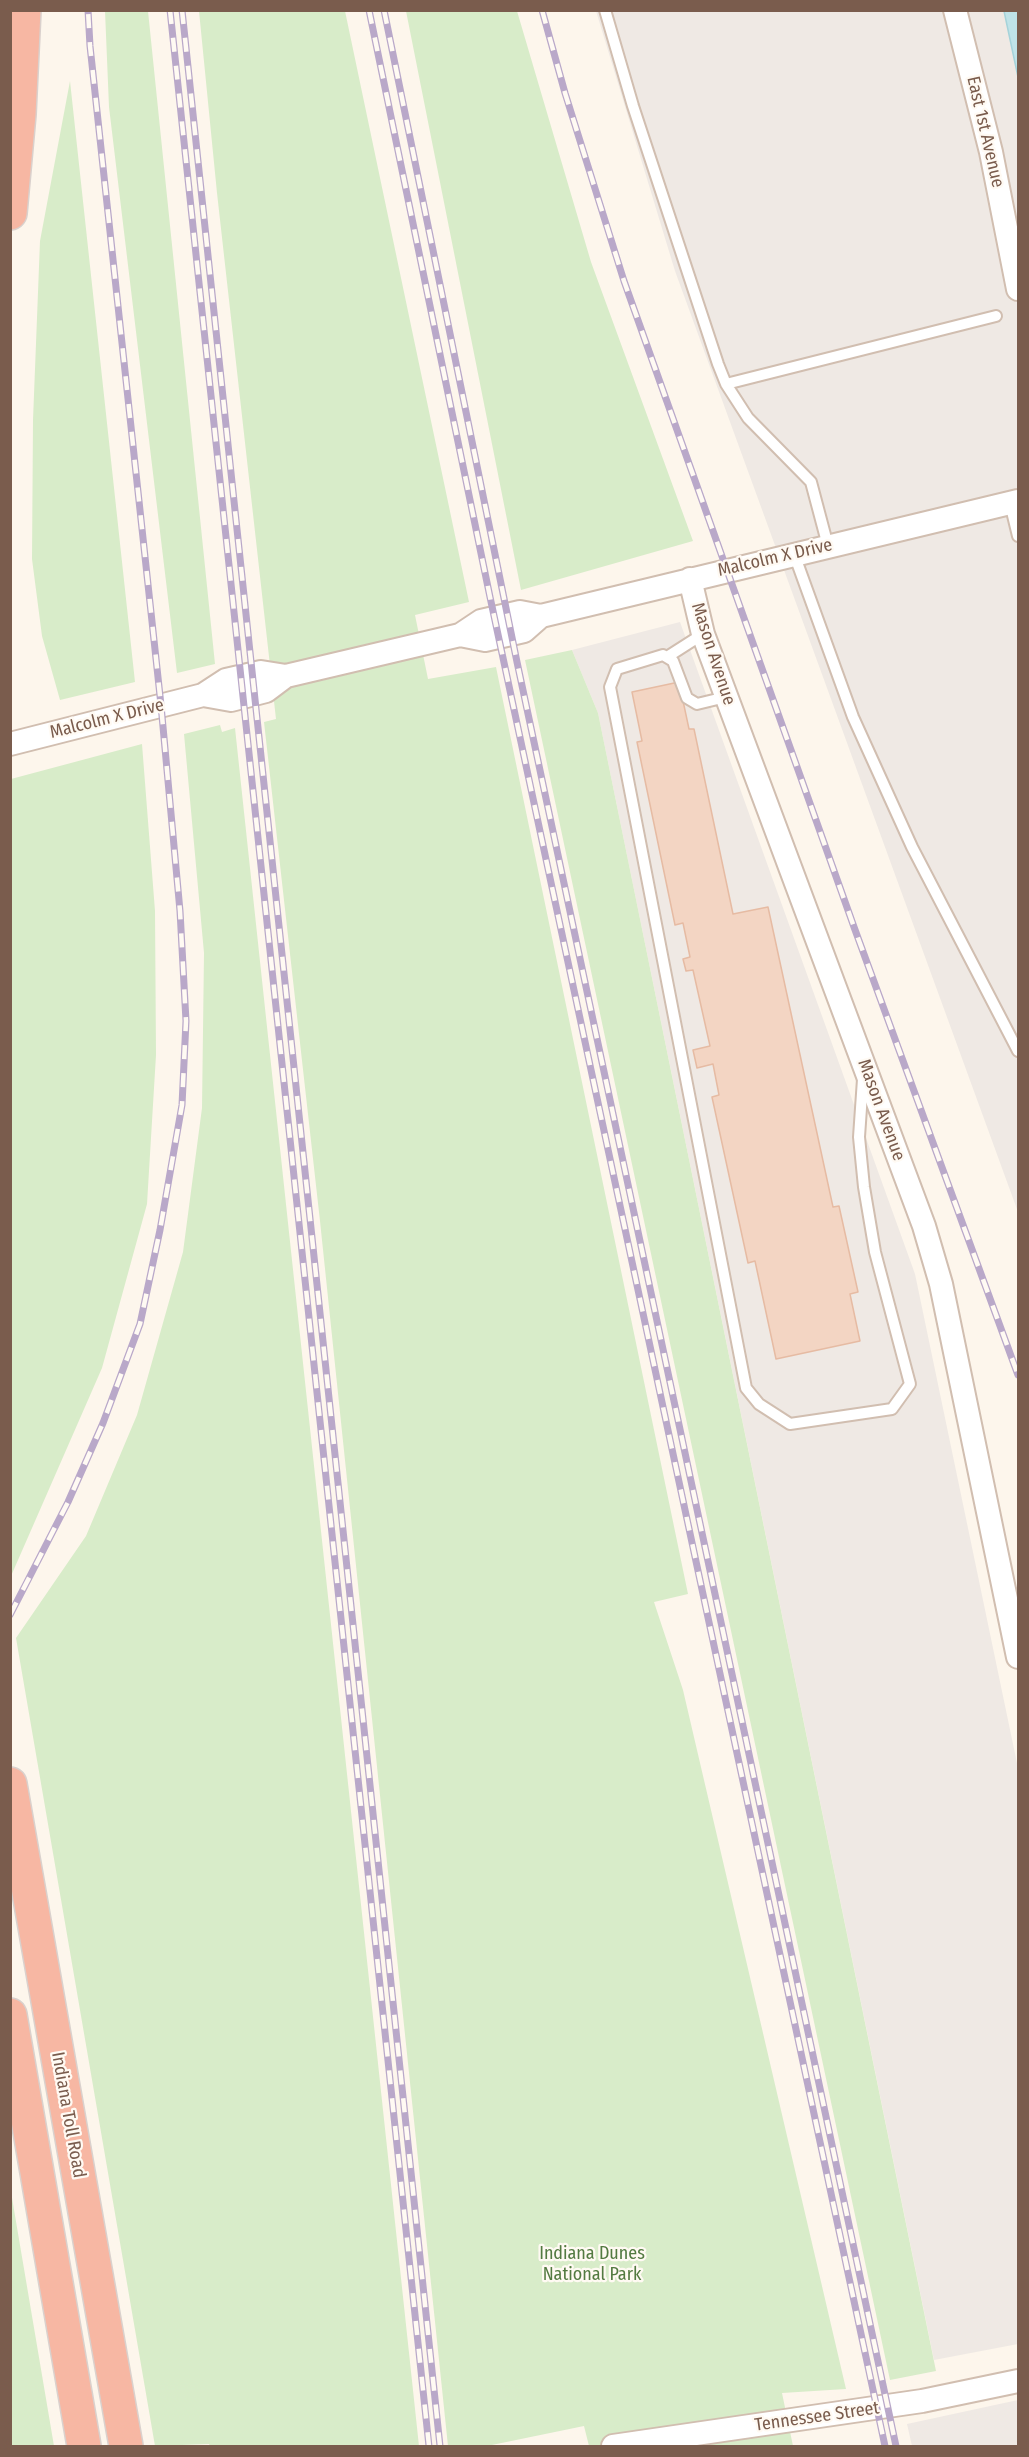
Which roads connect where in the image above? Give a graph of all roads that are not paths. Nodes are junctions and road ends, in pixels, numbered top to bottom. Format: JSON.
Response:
{"nodes":[{"id":1,"x":24,"y":10,"type":"edge"},
{"id":2,"x":605,"y":10,"type":"edge"},
{"id":3,"x":956,"y":10,"type":"edge"},
{"id":4,"x":10,"y":213,"type":"edge"},
{"id":5,"x":1018,"y":289,"type":"edge"},
{"id":6,"x":996,"y":316,"type":"dead end"},
{"id":7,"x":726,"y":384,"type":"junction"},
{"id":8,"x":1014,"y":502,"type":"edge"},
{"id":9,"x":1018,"y":536,"type":"edge"},
{"id":10,"x":828,"y":546,"type":"junction"},
{"id":11,"x":794,"y":554,"type":"junction"},
{"id":12,"x":690,"y":579,"type":"junction"},
{"id":13,"x":703,"y":634,"type":"junction"},
{"id":14,"x":667,"y":657,"type":"junction"},
{"id":15,"x":726,"y":697,"type":"junction"},
{"id":16,"x":10,"y":744,"type":"edge"},
{"id":17,"x":1018,"y":1051,"type":"edge"},
{"id":18,"x":864,"y":1064,"type":"junction"},
{"id":19,"x":1018,"y":1657,"type":"edge"},
{"id":20,"x":10,"y":1784,"type":"edge"},
{"id":21,"x":10,"y":2015,"type":"edge"},
{"id":22,"x":1018,"y":2381,"type":"edge"},
{"id":23,"x":84,"y":2446,"type":"edge"},
{"id":24,"x":126,"y":2446,"type":"edge"},
{"id":25,"x":614,"y":2446,"type":"edge"}],
"edges":[{"from":1,"to":4,"type":"highway"},
{"from":2,"to":7,"type":"lane"},
{"from":3,"to":5,"type":"street","name":"East 1st Avenue"},
{"from":6,"to":7,"type":"lane"},
{"from":7,"to":10,"type":"lane"},
{"from":8,"to":9,"type":"lane"},
{"from":8,"to":10,"type":"street","name":"Malcolm X Drive"},
{"from":10,"to":11,"type":"street","name":"Malcolm X Drive"},
{"from":11,"to":12,"type":"street","name":"Malcolm X Drive"},
{"from":11,"to":17,"type":"lane"},
{"from":12,"to":13,"type":"street","name":"Mason Avenue"},
{"from":12,"to":16,"type":"street","name":"Malcolm X Drive"},
{"from":13,"to":14,"type":"lane"},
{"from":13,"to":15,"type":"street","name":"Mason Avenue"},
{"from":14,"to":15,"type":"lane"},
{"from":14,"to":18,"type":"lane"},
{"from":15,"to":18,"type":"street","name":"Mason Avenue"},
{"from":18,"to":19,"type":"street","name":"Mason Avenue"},
{"from":20,"to":24,"type":"highway","name":"Indiana Toll Road"},
{"from":21,"to":23,"type":"highway"},
{"from":22,"to":25,"type":"street","name":"Tennessee Street"}]}
